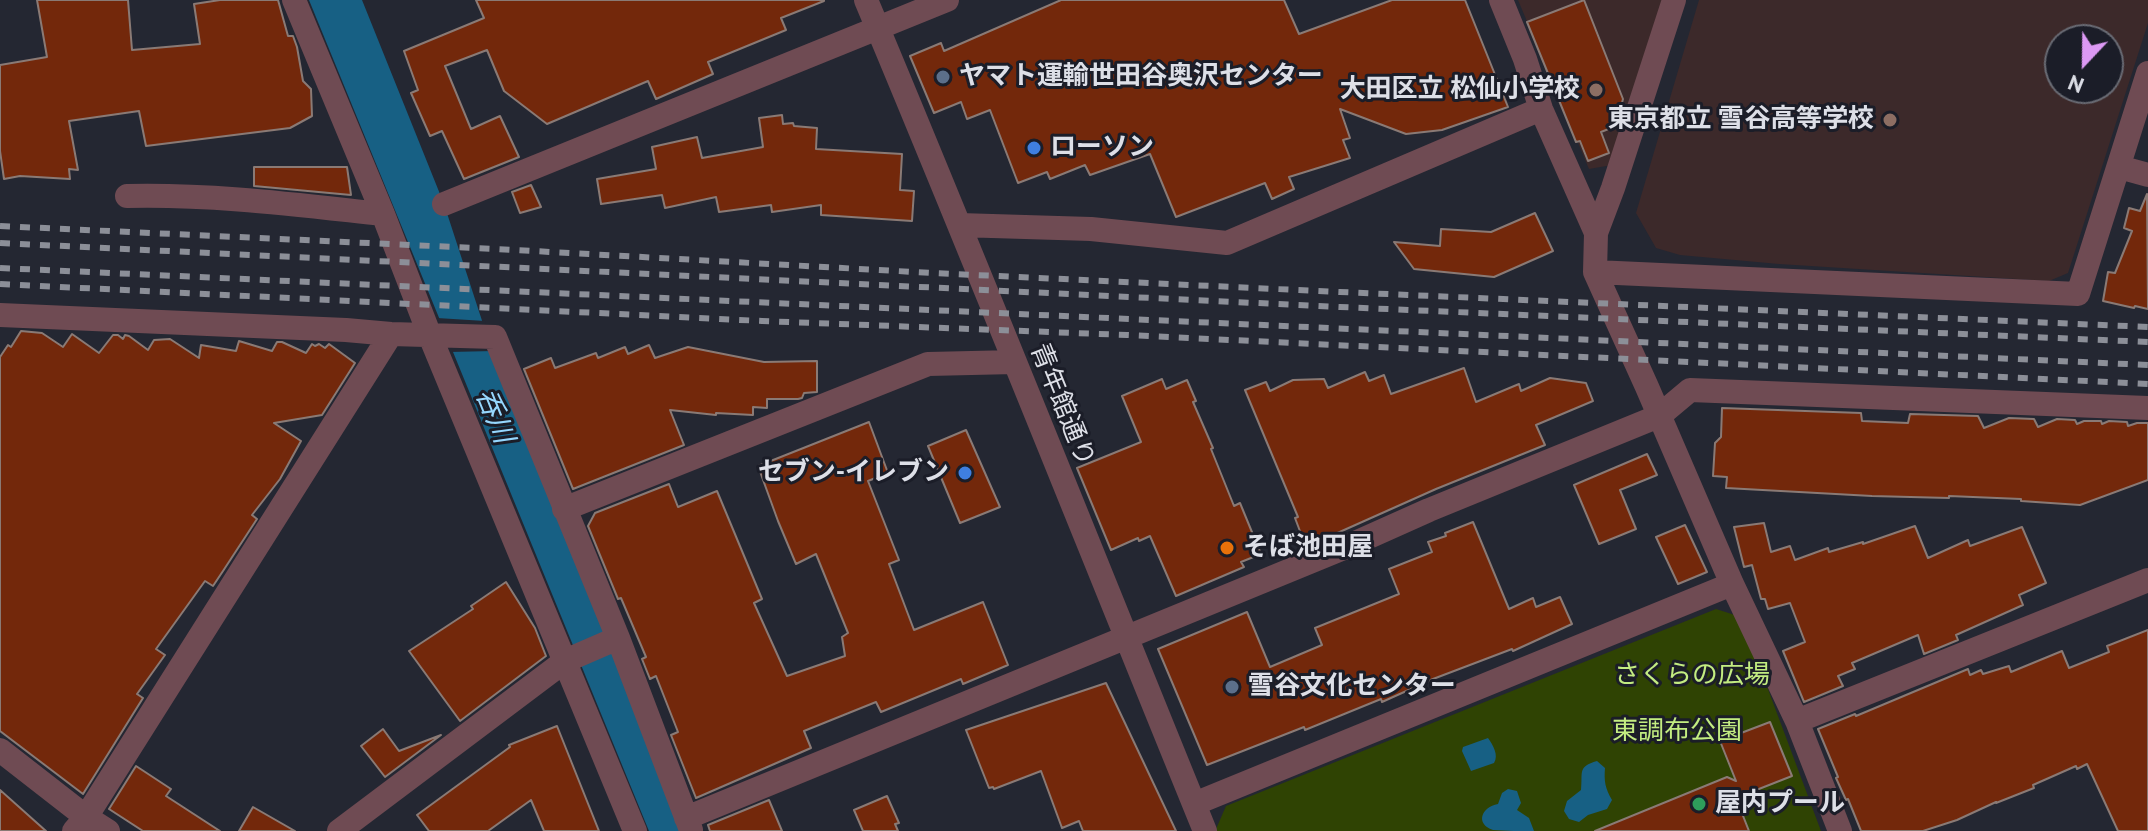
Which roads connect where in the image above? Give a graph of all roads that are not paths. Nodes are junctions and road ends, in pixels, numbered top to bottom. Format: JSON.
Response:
{"nodes":[{"id":1,"x":294,"y":0,"type":"edge"},
{"id":2,"x":866,"y":0,"type":"edge"},
{"id":3,"x":947,"y":0,"type":"edge"},
{"id":4,"x":1501,"y":0,"type":"edge"},
{"id":5,"x":1674,"y":0,"type":"edge"},
{"id":6,"x":878,"y":27,"type":"junction"},
{"id":7,"x":2148,"y":73,"type":"edge"},
{"id":8,"x":1541,"y":109,"type":"junction"},
{"id":9,"x":2119,"y":167,"type":"junction"},
{"id":10,"x":2148,"y":175,"type":"edge"},
{"id":11,"x":127,"y":196,"type":"dead end"},
{"id":12,"x":444,"y":204,"type":"dead end"},
{"id":13,"x":383,"y":214,"type":"junction"},
{"id":14,"x":959,"y":225,"type":"junction"},
{"id":15,"x":1596,"y":233,"type":"junction"},
{"id":16,"x":1595,"y":272,"type":"junction"},
{"id":17,"x":0,"y":315,"type":"edge"},
{"id":18,"x":391,"y":334,"type":"junction"},
{"id":19,"x":430,"y":336,"type":"junction"},
{"id":20,"x":1015,"y":362,"type":"junction"},
{"id":21,"x":2148,"y":408,"type":"edge"},
{"id":22,"x":1659,"y":416,"type":"junction"},
{"id":23,"x":564,"y":509,"type":"junction"},
{"id":24,"x":2148,"y":580,"type":"edge"},
{"id":25,"x":1732,"y":584,"type":"junction"},
{"id":26,"x":1125,"y":637,"type":"junction"},
{"id":27,"x":614,"y":640,"type":"junction"},
{"id":28,"x":570,"y":659,"type":"junction"},
{"id":29,"x":1797,"y":721,"type":"junction"},
{"id":30,"x":0,"y":750,"type":"edge"},
{"id":31,"x":1194,"y":804,"type":"junction"},
{"id":32,"x":80,"y":824,"type":"edge"},
{"id":33,"x":689,"y":824,"type":"edge"},
{"id":34,"x":108,"y":831,"type":"edge"},
{"id":35,"x":339,"y":831,"type":"edge"},
{"id":36,"x":635,"y":831,"type":"edge"},
{"id":37,"x":1205,"y":831,"type":"edge"},
{"id":38,"x":1840,"y":831,"type":"edge"}],
"edges":[{"from":1,"to":13,"type":"street"},
{"from":2,"to":6,"type":"street","name":"青年館通り"},
{"from":3,"to":6,"type":"street"},
{"from":4,"to":8,"type":"street"},
{"from":5,"to":15,"type":"street"},
{"from":6,"to":12,"type":"street"},
{"from":6,"to":14,"type":"street","name":"青年館通り"},
{"from":7,"to":9,"type":"street"},
{"from":8,"to":14,"type":"street"},
{"from":8,"to":15,"type":"street"},
{"from":9,"to":10,"type":"street"},
{"from":9,"to":16,"type":"street"},
{"from":11,"to":13,"type":"street"},
{"from":13,"to":19,"type":"street"},
{"from":14,"to":20,"type":"street","name":"青年館通り"},
{"from":15,"to":16,"type":"street"},
{"from":16,"to":22,"type":"street"},
{"from":17,"to":18,"type":"street"},
{"from":18,"to":19,"type":"street"},
{"from":18,"to":32,"type":"street"},
{"from":19,"to":23,"type":"street"},
{"from":19,"to":28,"type":"street"},
{"from":20,"to":23,"type":"street"},
{"from":20,"to":26,"type":"street","name":"青年館通り"},
{"from":21,"to":22,"type":"street"},
{"from":22,"to":25,"type":"street"},
{"from":22,"to":26,"type":"street"},
{"from":23,"to":27,"type":"street"},
{"from":24,"to":29,"type":"street"},
{"from":25,"to":29,"type":"street"},
{"from":25,"to":31,"type":"street"},
{"from":26,"to":31,"type":"street","name":"青年館通り"},
{"from":26,"to":33,"type":"street"},
{"from":27,"to":28,"type":"street"},
{"from":27,"to":33,"type":"street"},
{"from":28,"to":35,"type":"street"},
{"from":28,"to":36,"type":"street"},
{"from":29,"to":38,"type":"street"},
{"from":30,"to":32,"type":"street"},
{"from":31,"to":37,"type":"street","name":"青年館通り"},
{"from":32,"to":34,"type":"street"}]}
